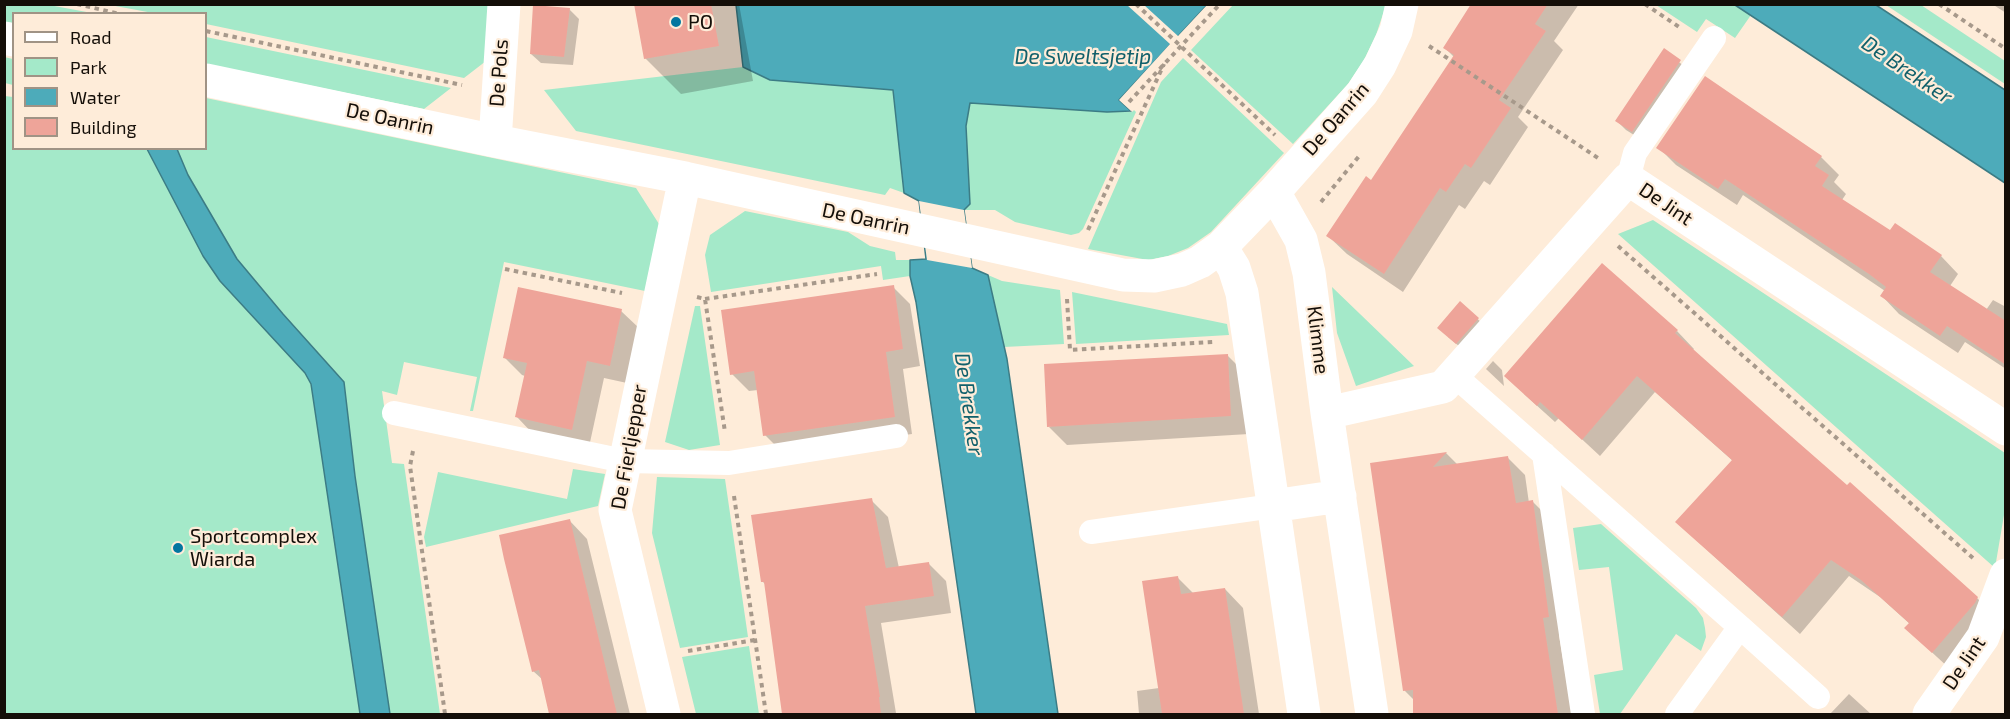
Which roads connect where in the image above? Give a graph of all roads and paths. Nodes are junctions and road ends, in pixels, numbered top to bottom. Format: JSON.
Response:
{"nodes":[{"id":1,"x":77,"y":4,"type":"edge"},
{"id":2,"x":504,"y":4,"type":"edge"},
{"id":3,"x":1136,"y":4,"type":"edge"},
{"id":4,"x":1220,"y":4,"type":"edge"},
{"id":5,"x":1402,"y":4,"type":"edge"},
{"id":6,"x":1645,"y":4,"type":"edge"},
{"id":7,"x":1939,"y":4,"type":"edge"},
{"id":8,"x":111,"y":12,"type":"edge"},
{"id":9,"x":207,"y":31,"type":"edge"},
{"id":10,"x":1711,"y":42,"type":"joint"},
{"id":11,"x":1428,"y":45,"type":"dead end"},
{"id":12,"x":1181,"y":47,"type":"junction"},
{"id":13,"x":2006,"y":49,"type":"edge"},
{"id":14,"x":1164,"y":64,"type":"junction"},
{"id":15,"x":207,"y":80,"type":"edge"},
{"id":16,"x":1152,"y":91,"type":"dead end"},
{"id":17,"x":498,"y":92,"type":"junction"},
{"id":18,"x":1130,"y":102,"type":"dead end"},
{"id":19,"x":1269,"y":130,"type":"dead end"},
{"id":20,"x":495,"y":141,"type":"junction"},
{"id":21,"x":686,"y":178,"type":"junction"},
{"id":22,"x":1628,"y":179,"type":"junction"},
{"id":23,"x":1274,"y":192,"type":"junction"},
{"id":24,"x":1590,"y":222,"type":"junction"},
{"id":25,"x":1221,"y":246,"type":"junction"},
{"id":26,"x":505,"y":269,"type":"dead end"},
{"id":27,"x":878,"y":274,"type":"dead end"},
{"id":28,"x":705,"y":299,"type":"dead end"},
{"id":29,"x":658,"y":300,"type":"junction"},
{"id":30,"x":1454,"y":375,"type":"junction"},
{"id":31,"x":394,"y":413,"type":"dead end"},
{"id":32,"x":1327,"y":413,"type":"junction"},
{"id":33,"x":421,"y":418,"type":"junction"},
{"id":34,"x":2006,"y":429,"type":"edge"},
{"id":35,"x":896,"y":436,"type":"dead end"},
{"id":36,"x":1544,"y":454,"type":"junction"},
{"id":37,"x":624,"y":461,"type":"junction"},
{"id":38,"x":1340,"y":496,"type":"junction"},
{"id":39,"x":1273,"y":506,"type":"junction"},
{"id":40,"x":1091,"y":532,"type":"dead end"},
{"id":41,"x":2004,"y":579,"type":"edge"},
{"id":42,"x":1740,"y":627,"type":"junction"},
{"id":43,"x":755,"y":640,"type":"dead end"},
{"id":44,"x":650,"y":657,"type":"junction"},
{"id":45,"x":1818,"y":697,"type":"dead end"},
{"id":46,"x":445,"y":714,"type":"edge"},
{"id":47,"x":664,"y":714,"type":"edge"},
{"id":48,"x":1304,"y":714,"type":"edge"},
{"id":49,"x":1372,"y":714,"type":"edge"},
{"id":50,"x":1583,"y":714,"type":"edge"},
{"id":51,"x":1677,"y":714,"type":"edge"},
{"id":52,"x":1929,"y":714,"type":"edge"}],
"edges":[{"from":1,"to":8,"type":"path"},
{"from":2,"to":17,"type":"street","name":"De Pols"},
{"from":3,"to":12,"type":"path"},
{"from":4,"to":12,"type":"path"},
{"from":5,"to":23,"type":"street","name":"De Oanrin"},
{"from":6,"to":10,"type":"path"},
{"from":7,"to":13,"type":"path"},
{"from":9,"to":17,"type":"path"},
{"from":10,"to":22,"type":"lane"},
{"from":11,"to":22,"type":"path"},
{"from":12,"to":14,"type":"path"},
{"from":12,"to":19,"type":"path"},
{"from":14,"to":16,"type":"path"},
{"from":14,"to":18,"type":"path"},
{"from":15,"to":20,"type":"street","name":"De Oanrin"},
{"from":17,"to":20,"type":"street","name":"De Pols"},
{"from":20,"to":21,"type":"street","name":"De Oanrin"},
{"from":21,"to":25,"type":"street","name":"De Oanrin"},
{"from":21,"to":29,"type":"street","name":"De Fierljepper"},
{"from":22,"to":24,"type":"street","name":"De Jint"},
{"from":22,"to":34,"type":"street","name":"De Jint"},
{"from":23,"to":25,"type":"street","name":"De Oanrin"},
{"from":23,"to":32,"type":"street","name":"Klimme"},
{"from":24,"to":30,"type":"street","name":"De Jint"},
{"from":24,"to":41,"type":"path"},
{"from":25,"to":39,"type":"street"},
{"from":26,"to":29,"type":"path"},
{"from":27,"to":28,"type":"path"},
{"from":29,"to":37,"type":"street","name":"De Fierljepper"},
{"from":30,"to":32,"type":"street","name":"De Jint"},
{"from":30,"to":36,"type":"lane"},
{"from":31,"to":33,"type":"lane"},
{"from":32,"to":38,"type":"street","name":"Klimme"},
{"from":33,"to":37,"type":"lane"},
{"from":33,"to":46,"type":"path"},
{"from":35,"to":37,"type":"lane"},
{"from":36,"to":42,"type":"lane"},
{"from":36,"to":50,"type":"lane"},
{"from":37,"to":44,"type":"street","name":"De Fierljepper"},
{"from":38,"to":39,"type":"street"},
{"from":38,"to":49,"type":"street","name":"Klimme"},
{"from":39,"to":40,"type":"lane"},
{"from":39,"to":48,"type":"street"},
{"from":41,"to":52,"type":"street","name":"De Jint"},
{"from":42,"to":45,"type":"lane"},
{"from":42,"to":51,"type":"lane"},
{"from":43,"to":44,"type":"path"},
{"from":44,"to":47,"type":"street","name":"De Fierljepper"}]}
